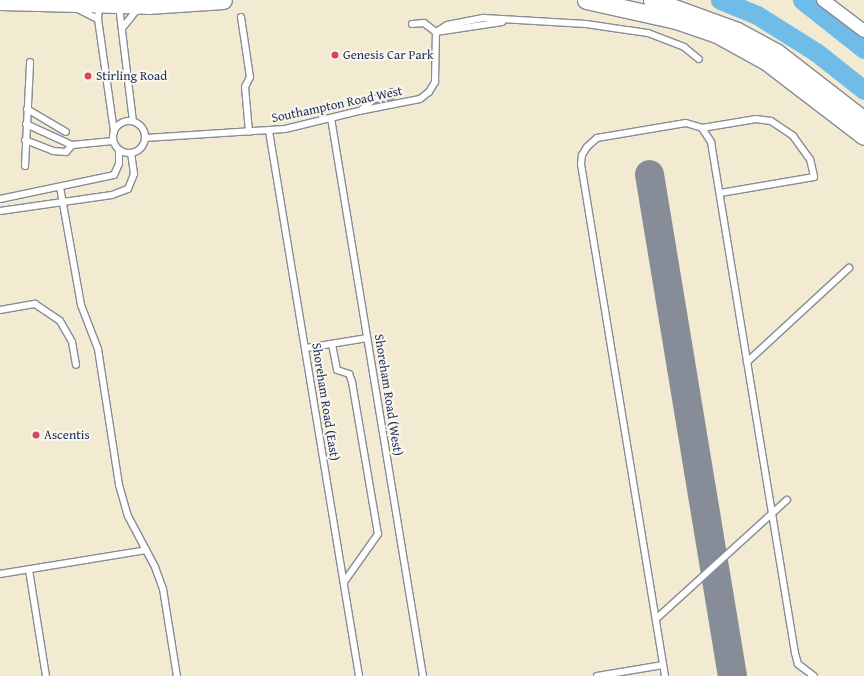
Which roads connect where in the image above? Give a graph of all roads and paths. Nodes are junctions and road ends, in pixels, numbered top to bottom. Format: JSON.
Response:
{"nodes":[{"id":1,"x":223,"y":0,"type":"edge"},
{"id":2,"x":586,"y":0,"type":"edge"},
{"id":3,"x":652,"y":0,"type":"edge"},
{"id":4,"x":823,"y":0,"type":"edge"},
{"id":5,"x":0,"y":1,"type":"edge"},
{"id":6,"x":154,"y":5,"type":"junction"},
{"id":7,"x":106,"y":6,"type":"edge"},
{"id":8,"x":241,"y":17,"type":"dead end"},
{"id":9,"x":412,"y":24,"type":"dead end"},
{"id":10,"x":123,"y":27,"type":"junction"},
{"id":11,"x":864,"y":31,"type":"edge"},
{"id":12,"x":436,"y":32,"type":"junction"},
{"id":13,"x":699,"y":60,"type":"dead end"},
{"id":14,"x":30,"y":62,"type":"dead end"},
{"id":15,"x":392,"y":92,"type":"dead end"},
{"id":16,"x":27,"y":109,"type":"junction"},
{"id":17,"x":359,"y":111,"type":"junction"},
{"id":18,"x":331,"y":118,"type":"junction"},
{"id":19,"x":864,"y":120,"type":"edge"},
{"id":20,"x":133,"y":122,"type":"junction"},
{"id":21,"x":26,"y":124,"type":"junction"},
{"id":22,"x":702,"y":128,"type":"junction"},
{"id":23,"x":269,"y":131,"type":"junction"},
{"id":24,"x":66,"y":132,"type":"dead end"},
{"id":25,"x":114,"y":132,"type":"junction"},
{"id":26,"x":249,"y":132,"type":"junction"},
{"id":27,"x":864,"y":136,"type":"edge"},
{"id":28,"x":145,"y":138,"type":"junction"},
{"id":29,"x":25,"y":140,"type":"junction"},
{"id":30,"x":113,"y":141,"type":"junction"},
{"id":31,"x":72,"y":145,"type":"junction"},
{"id":32,"x":119,"y":150,"type":"junction"},
{"id":33,"x":131,"y":153,"type":"junction"},
{"id":34,"x":25,"y":166,"type":"dead end"},
{"id":35,"x":60,"y":187,"type":"junction"},
{"id":36,"x":720,"y":193,"type":"junction"},
{"id":37,"x":24,"y":195,"type":"junction"},
{"id":38,"x":0,"y":199,"type":"edge"},
{"id":39,"x":62,"y":200,"type":"junction"},
{"id":40,"x":37,"y":204,"type":"junction"},
{"id":41,"x":0,"y":211,"type":"edge"},
{"id":42,"x":849,"y":268,"type":"dead end"},
{"id":43,"x":0,"y":310,"type":"edge"},
{"id":44,"x":368,"y":338,"type":"junction"},
{"id":45,"x":332,"y":344,"type":"junction"},
{"id":46,"x":306,"y":348,"type":"junction"},
{"id":47,"x":747,"y":362,"type":"junction"},
{"id":48,"x":76,"y":365,"type":"dead end"},
{"id":49,"x":787,"y":500,"type":"dead end"},
{"id":50,"x":772,"y":515,"type":"junction"},
{"id":51,"x":146,"y":550,"type":"junction"},
{"id":52,"x":29,"y":570,"type":"junction"},
{"id":53,"x":0,"y":574,"type":"edge"},
{"id":54,"x":344,"y":582,"type":"junction"},
{"id":55,"x":656,"y":619,"type":"junction"},
{"id":56,"x":663,"y":665,"type":"junction"},
{"id":57,"x":46,"y":676,"type":"edge"},
{"id":58,"x":177,"y":676,"type":"edge"},
{"id":59,"x":359,"y":676,"type":"edge"},
{"id":60,"x":423,"y":676,"type":"edge"},
{"id":61,"x":596,"y":676,"type":"edge"},
{"id":62,"x":665,"y":676,"type":"edge"},
{"id":63,"x":814,"y":676,"type":"edge"}],
"edges":[{"from":1,"to":6,"type":"street"},
{"from":2,"to":27,"type":"street"},
{"from":3,"to":19,"type":"street"},
{"from":4,"to":11,"type":"street"},
{"from":5,"to":7,"type":"street"},
{"from":6,"to":7,"type":"street"},
{"from":6,"to":10,"type":"lane"},
{"from":7,"to":10,"type":"lane"},
{"from":7,"to":25,"type":"lane"},
{"from":8,"to":26,"type":"lane"},
{"from":9,"to":12,"type":"lane"},
{"from":10,"to":20,"type":"lane"},
{"from":12,"to":13,"type":"lane"},
{"from":12,"to":17,"type":"lane","name":"Southampton Road West"},
{"from":14,"to":16,"type":"lane"},
{"from":15,"to":17,"type":"lane"},
{"from":16,"to":21,"type":"lane"},
{"from":16,"to":24,"type":"lane"},
{"from":17,"to":18,"type":"lane","name":"Southampton Road West"},
{"from":18,"to":23,"type":"lane","name":"Southampton Road West"},
{"from":18,"to":44,"type":"lane","name":"Shoreham Road (West)"},
{"from":20,"to":25,"type":"lane"},
{"from":20,"to":28,"type":"lane"},
{"from":21,"to":29,"type":"lane"},
{"from":21,"to":31,"type":"lane"},
{"from":22,"to":36,"type":"lane"},
{"from":22,"to":36,"type":"lane"},
{"from":22,"to":55,"type":"lane"},
{"from":23,"to":26,"type":"lane","name":"Southampton Road West"},
{"from":23,"to":46,"type":"lane","name":"Shoreham Road (East)"},
{"from":25,"to":30,"type":"lane"},
{"from":26,"to":28,"type":"lane","name":"Southampton Road West"},
{"from":28,"to":33,"type":"lane"},
{"from":29,"to":31,"type":"lane"},
{"from":29,"to":34,"type":"lane"},
{"from":30,"to":31,"type":"lane"},
{"from":30,"to":32,"type":"lane"},
{"from":32,"to":33,"type":"lane"},
{"from":32,"to":35,"type":"lane"},
{"from":33,"to":39,"type":"lane"},
{"from":35,"to":37,"type":"lane"},
{"from":35,"to":39,"type":"lane"},
{"from":36,"to":47,"type":"lane"},
{"from":37,"to":38,"type":"lane"},
{"from":37,"to":40,"type":"lane"},
{"from":39,"to":40,"type":"lane"},
{"from":39,"to":51,"type":"lane"},
{"from":40,"to":41,"type":"lane"},
{"from":42,"to":47,"type":"lane"},
{"from":43,"to":48,"type":"lane"},
{"from":44,"to":45,"type":"lane"},
{"from":44,"to":60,"type":"lane","name":"Shoreham Road (West)"},
{"from":45,"to":46,"type":"lane"},
{"from":45,"to":54,"type":"lane"},
{"from":46,"to":54,"type":"lane","name":"Shoreham Road (East)"},
{"from":47,"to":50,"type":"lane"},
{"from":49,"to":50,"type":"lane"},
{"from":50,"to":55,"type":"lane"},
{"from":50,"to":63,"type":"lane"},
{"from":51,"to":52,"type":"lane"},
{"from":51,"to":58,"type":"lane"},
{"from":52,"to":53,"type":"lane"},
{"from":52,"to":57,"type":"lane"},
{"from":54,"to":59,"type":"lane","name":"Shoreham Road (East)"},
{"from":55,"to":56,"type":"lane"},
{"from":56,"to":61,"type":"lane"},
{"from":56,"to":62,"type":"lane"}]}
